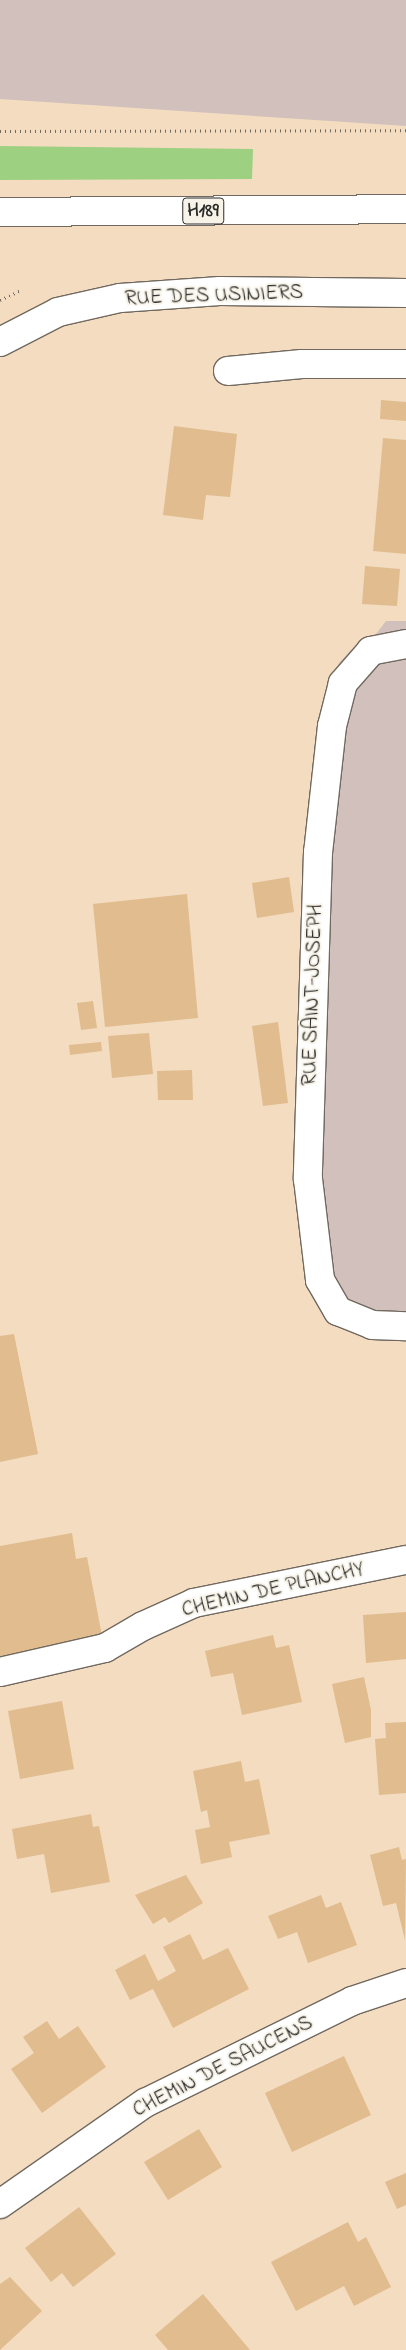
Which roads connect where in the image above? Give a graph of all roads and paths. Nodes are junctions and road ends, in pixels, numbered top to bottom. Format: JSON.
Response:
{"nodes":[{"id":1,"x":406,"y":130,"type":"edge"},
{"id":2,"x":0,"y":131,"type":"edge"},
{"id":3,"x":406,"y":210,"type":"edge"},
{"id":4,"x":0,"y":212,"type":"edge"},
{"id":5,"x":406,"y":293,"type":"edge"},
{"id":6,"x":0,"y":342,"type":"edge"},
{"id":7,"x":406,"y":364,"type":"edge"},
{"id":8,"x":228,"y":370,"type":"dead end"},
{"id":9,"x":406,"y":644,"type":"edge"},
{"id":10,"x":406,"y":1326,"type":"edge"},
{"id":11,"x":406,"y":1560,"type":"edge"},
{"id":12,"x":0,"y":1672,"type":"edge"},
{"id":13,"x":406,"y":1983,"type":"edge"},
{"id":14,"x":0,"y":2204,"type":"edge"}],
"edges":[{"from":1,"to":2,"type":"path"},
{"from":3,"to":4,"type":"main road","number":"H189"},
{"from":5,"to":6,"type":"main road","name":"RUE DES USINIERS"},
{"from":7,"to":8,"type":"main road"},
{"from":9,"to":10,"type":"main road","name":"RUE SAINT-JOSEPH"},
{"from":11,"to":12,"type":"main road","name":"CHEMIN DE PLANCHY"},
{"from":13,"to":14,"type":"main road","name":"CHEMIN DE SAUCENS"}]}
